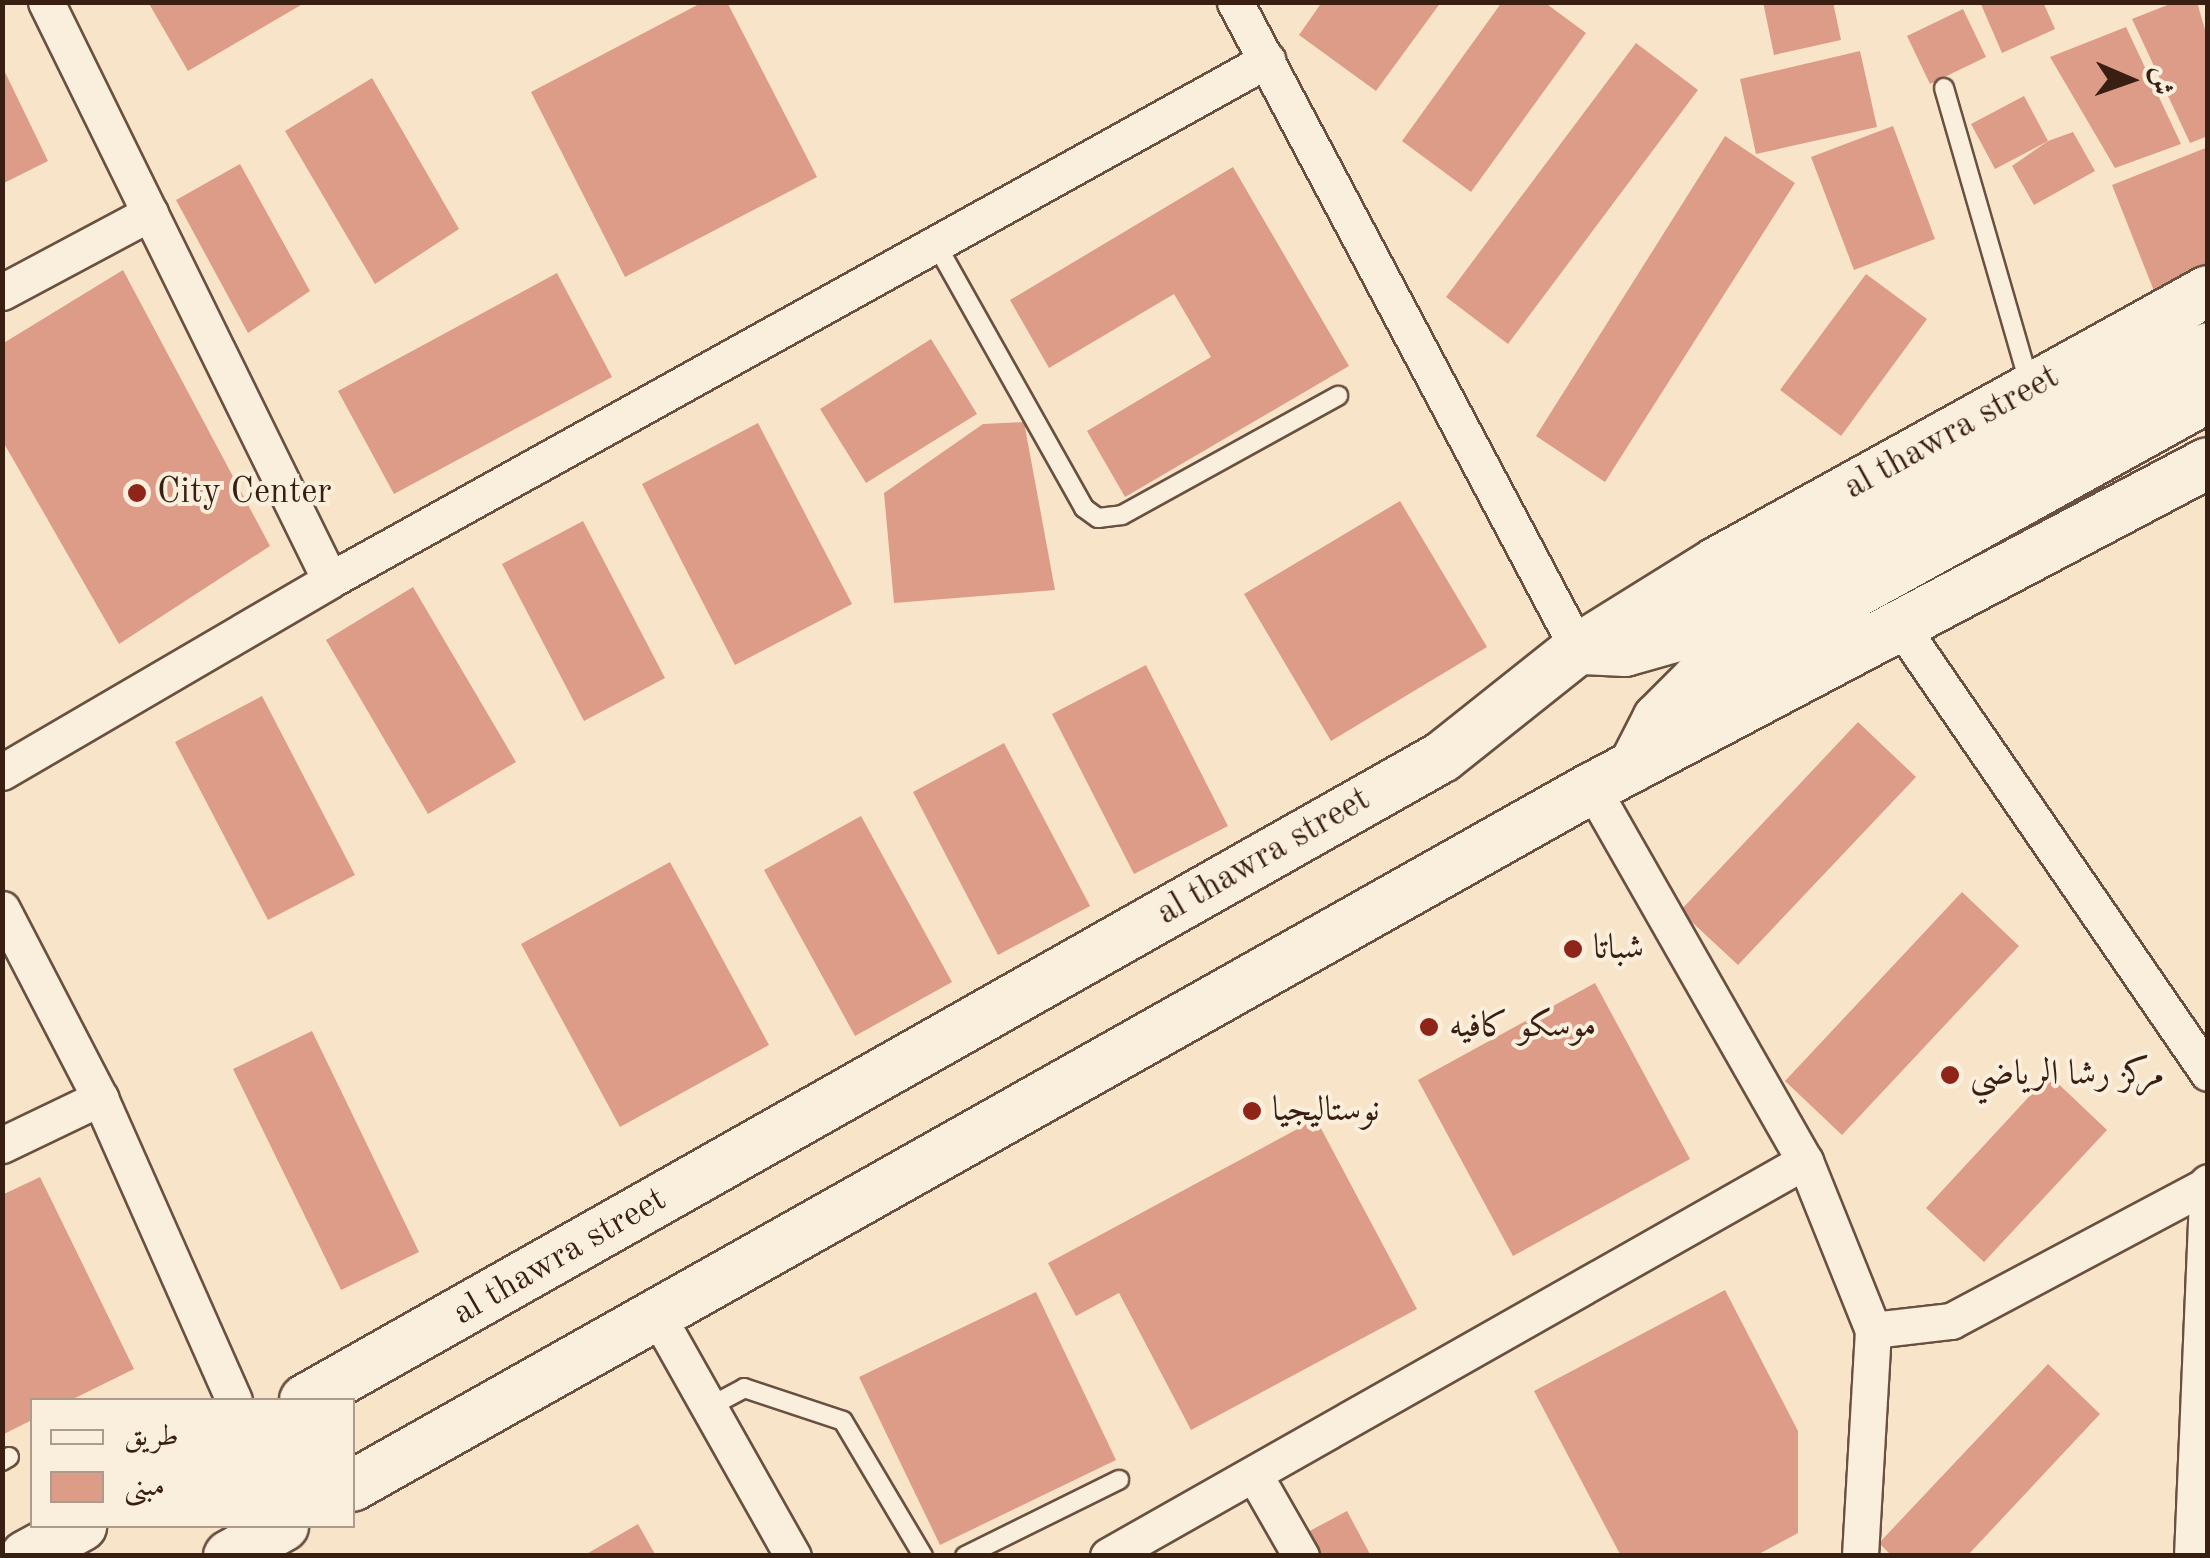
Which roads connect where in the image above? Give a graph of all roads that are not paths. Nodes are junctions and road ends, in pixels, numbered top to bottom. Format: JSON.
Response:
{"nodes":[{"id":1,"x":46,"y":2,"type":"edge"},
{"id":2,"x":1236,"y":2,"type":"edge"},
{"id":3,"x":1267,"y":60,"type":"junction"},
{"id":4,"x":1944,"y":88,"type":"dead end"},
{"id":5,"x":150,"y":213,"type":"junction"},
{"id":6,"x":936,"y":244,"type":"junction"},
{"id":7,"x":2208,"y":291,"type":"edge"},
{"id":8,"x":2,"y":292,"type":"edge"},
{"id":9,"x":2208,"y":348,"type":"edge"},
{"id":10,"x":2031,"y":389,"type":"junction"},
{"id":11,"x":1338,"y":396,"type":"dead end"},
{"id":12,"x":2208,"y":397,"type":"edge"},
{"id":13,"x":2208,"y":463,"type":"edge"},
{"id":14,"x":330,"y":580,"type":"junction"},
{"id":15,"x":1902,"y":628,"type":"junction"},
{"id":16,"x":1578,"y":649,"type":"junction"},
{"id":17,"x":2,"y":772,"type":"edge"},
{"id":18,"x":1613,"y":777,"type":"junction"},
{"id":19,"x":2,"y":910,"type":"edge"},
{"id":20,"x":2208,"y":1073,"type":"edge"},
{"id":21,"x":100,"y":1098,"type":"junction"},
{"id":22,"x":2,"y":1146,"type":"edge"},
{"id":23,"x":1805,"y":1161,"type":"junction"},
{"id":24,"x":2207,"y":1184,"type":"edge"},
{"id":25,"x":658,"y":1315,"type":"junction"},
{"id":26,"x":1873,"y":1330,"type":"junction"},
{"id":27,"x":233,"y":1398,"type":"edge"},
{"id":28,"x":310,"y":1398,"type":"edge"},
{"id":29,"x":709,"y":1407,"type":"junction"},
{"id":30,"x":1254,"y":1474,"type":"junction"},
{"id":31,"x":1118,"y":1480,"type":"dead end"},
{"id":32,"x":355,"y":1484,"type":"edge"},
{"id":33,"x":77,"y":1528,"type":"edge"},
{"id":34,"x":279,"y":1528,"type":"edge"},
{"id":35,"x":26,"y":1556,"type":"edge"},
{"id":36,"x":230,"y":1556,"type":"edge"},
{"id":37,"x":793,"y":1556,"type":"edge"},
{"id":38,"x":923,"y":1556,"type":"edge"},
{"id":39,"x":965,"y":1556,"type":"edge"},
{"id":40,"x":1108,"y":1556,"type":"edge"},
{"id":41,"x":1301,"y":1556,"type":"edge"},
{"id":42,"x":1860,"y":1556,"type":"edge"},
{"id":43,"x":2192,"y":1556,"type":"edge"}],
"edges":[{"from":1,"to":5,"type":"street"},
{"from":2,"to":3,"type":"street"},
{"from":3,"to":6,"type":"street"},
{"from":3,"to":16,"type":"street"},
{"from":4,"to":10,"type":"lane"},
{"from":5,"to":8,"type":"street"},
{"from":5,"to":14,"type":"street"},
{"from":6,"to":11,"type":"lane"},
{"from":6,"to":14,"type":"street"},
{"from":7,"to":10,"type":"main road","name":"al thawra street"},
{"from":9,"to":16,"type":"main road"},
{"from":10,"to":16,"type":"main road","name":"al thawra street"},
{"from":12,"to":18,"type":"main road"},
{"from":13,"to":15,"type":"main road"},
{"from":14,"to":17,"type":"street"},
{"from":15,"to":18,"type":"main road"},
{"from":15,"to":20,"type":"street"},
{"from":16,"to":28,"type":"main road","name":"al thawra street"},
{"from":18,"to":23,"type":"street"},
{"from":18,"to":25,"type":"main road"},
{"from":19,"to":21,"type":"street"},
{"from":21,"to":22,"type":"street"},
{"from":21,"to":27,"type":"street"},
{"from":23,"to":26,"type":"street"},
{"from":23,"to":30,"type":"street"},
{"from":24,"to":26,"type":"street"},
{"from":24,"to":43,"type":"street"},
{"from":25,"to":29,"type":"street"},
{"from":25,"to":32,"type":"main road"},
{"from":26,"to":42,"type":"street"},
{"from":29,"to":37,"type":"street"},
{"from":29,"to":38,"type":"lane"},
{"from":30,"to":40,"type":"street"},
{"from":30,"to":41,"type":"street"},
{"from":31,"to":39,"type":"lane"},
{"from":33,"to":35,"type":"main road"},
{"from":34,"to":36,"type":"main road"}]}
